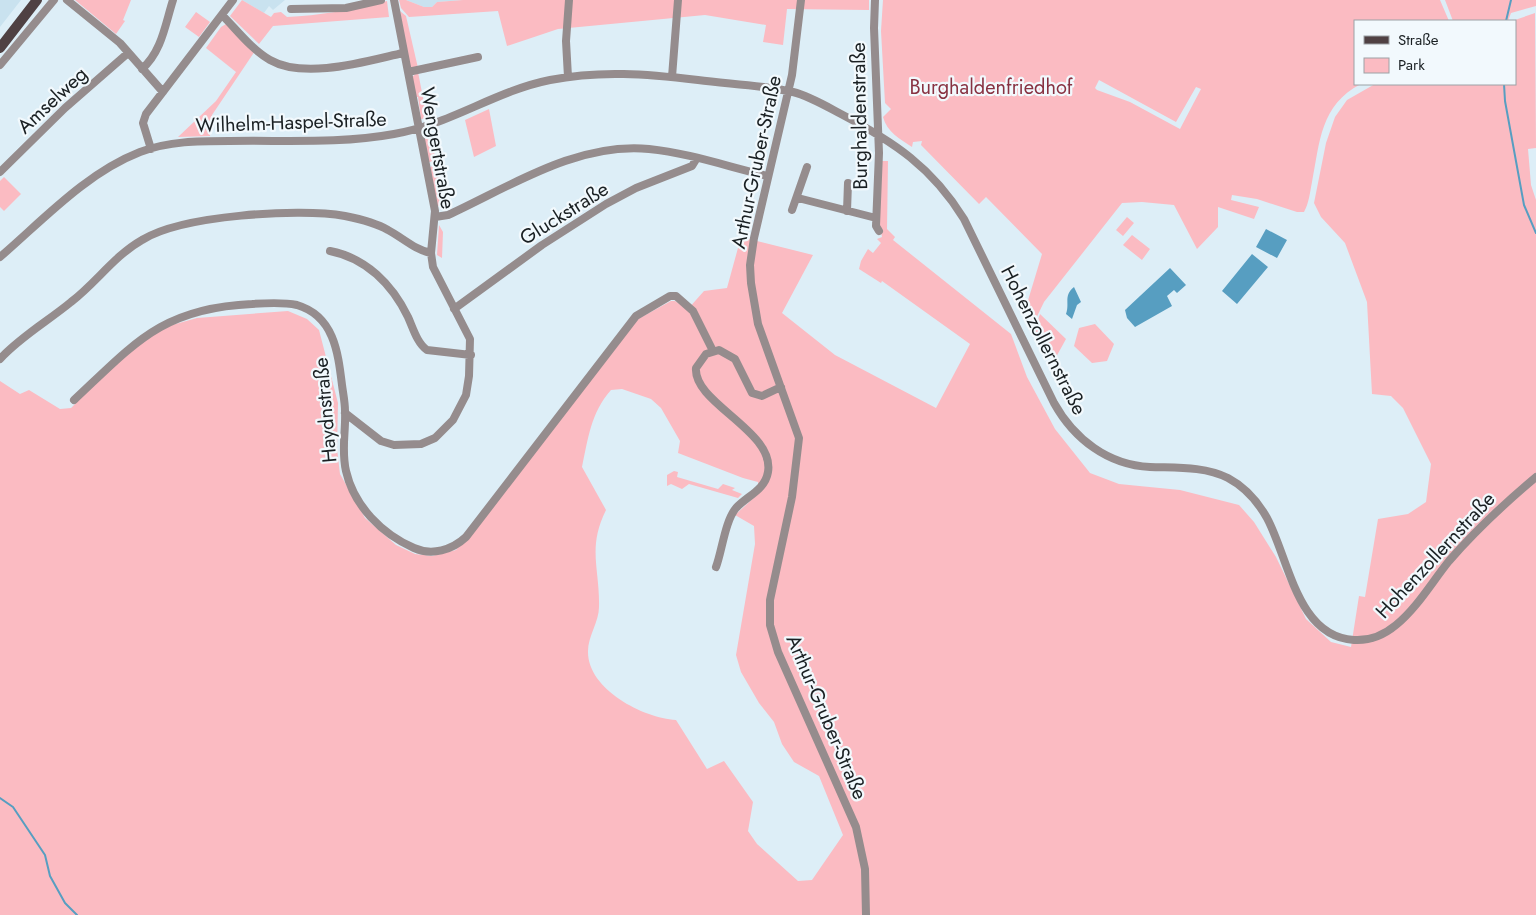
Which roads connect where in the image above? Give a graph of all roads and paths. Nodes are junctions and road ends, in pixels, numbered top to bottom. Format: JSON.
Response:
{"nodes":[{"id":1,"x":37,"y":0,"type":"edge"},
{"id":2,"x":54,"y":0,"type":"edge"},
{"id":3,"x":67,"y":0,"type":"edge"},
{"id":4,"x":173,"y":0,"type":"edge"},
{"id":5,"x":233,"y":0,"type":"edge"},
{"id":6,"x":381,"y":0,"type":"edge"},
{"id":7,"x":394,"y":0,"type":"edge"},
{"id":8,"x":569,"y":0,"type":"edge"},
{"id":9,"x":678,"y":0,"type":"edge"},
{"id":10,"x":801,"y":0,"type":"edge"},
{"id":11,"x":875,"y":0,"type":"edge"},
{"id":12,"x":291,"y":9,"type":"dead end"},
{"id":13,"x":222,"y":15,"type":"junction"},
{"id":14,"x":0,"y":48,"type":"edge"},
{"id":15,"x":128,"y":53,"type":"junction"},
{"id":16,"x":403,"y":53,"type":"junction"},
{"id":17,"x":478,"y":57,"type":"dead end"},
{"id":18,"x":0,"y":65,"type":"edge"},
{"id":19,"x":142,"y":69,"type":"junction"},
{"id":20,"x":408,"y":72,"type":"junction"},
{"id":21,"x":568,"y":77,"type":"junction"},
{"id":22,"x":672,"y":77,"type":"junction"},
{"id":23,"x":788,"y":91,"type":"junction"},
{"id":24,"x":163,"y":92,"type":"junction"},
{"id":25,"x":419,"y":129,"type":"junction"},
{"id":26,"x":877,"y":133,"type":"junction"},
{"id":27,"x":151,"y":148,"type":"junction"},
{"id":28,"x":696,"y":158,"type":"junction"},
{"id":29,"x":807,"y":167,"type":"dead end"},
{"id":30,"x":0,"y":172,"type":"edge"},
{"id":31,"x":768,"y":176,"type":"junction"},
{"id":32,"x":848,"y":183,"type":"dead end"},
{"id":33,"x":798,"y":198,"type":"junction"},
{"id":34,"x":792,"y":210,"type":"dead end"},
{"id":35,"x":848,"y":211,"type":"junction"},
{"id":36,"x":435,"y":217,"type":"junction"},
{"id":37,"x":876,"y":218,"type":"junction"},
{"id":38,"x":879,"y":231,"type":"dead end"},
{"id":39,"x":330,"y":251,"type":"dead end"},
{"id":40,"x":431,"y":253,"type":"junction"},
{"id":41,"x":0,"y":257,"type":"edge"},
{"id":42,"x":454,"y":309,"type":"junction"},
{"id":43,"x":713,"y":351,"type":"junction"},
{"id":44,"x":471,"y":355,"type":"junction"},
{"id":45,"x":0,"y":359,"type":"edge"},
{"id":46,"x":781,"y":387,"type":"junction"},
{"id":47,"x":74,"y":400,"type":"dead end"},
{"id":48,"x":345,"y":413,"type":"junction"},
{"id":49,"x":1536,"y":477,"type":"edge"},
{"id":50,"x":716,"y":567,"type":"dead end"},
{"id":51,"x":866,"y":915,"type":"edge"}],
"edges":[{"from":1,"to":14,"type":"main road"},
{"from":2,"to":18,"type":"street"},
{"from":3,"to":15,"type":"street"},
{"from":4,"to":19,"type":"street"},
{"from":5,"to":13,"type":"street"},
{"from":6,"to":12,"type":"street"},
{"from":7,"to":16,"type":"street","name":"Wengertstraße"},
{"from":8,"to":21,"type":"street"},
{"from":9,"to":22,"type":"street"},
{"from":10,"to":23,"type":"street","name":"Arthur-Gruber-Straße"},
{"from":11,"to":26,"type":"street","name":"Burghaldenstraße"},
{"from":13,"to":16,"type":"street"},
{"from":13,"to":24,"type":"street"},
{"from":15,"to":19,"type":"street"},
{"from":15,"to":30,"type":"street","name":"Amselweg"},
{"from":16,"to":20,"type":"street","name":"Wengertstraße"},
{"from":17,"to":20,"type":"street","name":"Wengertstraße"},
{"from":19,"to":24,"type":"street"},
{"from":20,"to":25,"type":"street","name":"Wengertstraße"},
{"from":21,"to":22,"type":"street","name":"Wilhelm-Haspel-Straße"},
{"from":21,"to":25,"type":"street","name":"Wilhelm-Haspel-Straße"},
{"from":22,"to":23,"type":"street","name":"Wilhelm-Haspel-Straße"},
{"from":23,"to":26,"type":"street","name":"Hohenzollernstraße"},
{"from":23,"to":31,"type":"street","name":"Arthur-Gruber-Straße"},
{"from":24,"to":27,"type":"street"},
{"from":25,"to":27,"type":"street","name":"Wilhelm-Haspel-Straße"},
{"from":25,"to":36,"type":"street","name":"Wengertstraße"},
{"from":26,"to":37,"type":"street","name":"Burghaldenstraße"},
{"from":26,"to":49,"type":"street","name":"Hohenzollernstraße"},
{"from":27,"to":41,"type":"street","name":"Wilhelm-Haspel-Straße"},
{"from":28,"to":31,"type":"street"},
{"from":28,"to":36,"type":"street"},
{"from":28,"to":42,"type":"street","name":"Gluckstraße"},
{"from":29,"to":33,"type":"street"},
{"from":31,"to":46,"type":"street","name":"Arthur-Gruber-Straße"},
{"from":32,"to":35,"type":"street"},
{"from":33,"to":34,"type":"street"},
{"from":33,"to":35,"type":"street"},
{"from":35,"to":37,"type":"street"},
{"from":36,"to":40,"type":"street","name":"Wengertstraße"},
{"from":37,"to":38,"type":"street","name":"Burghaldenstraße"},
{"from":39,"to":44,"type":"street"},
{"from":40,"to":42,"type":"street","name":"Wengertstraße"},
{"from":40,"to":45,"type":"street"},
{"from":42,"to":44,"type":"street","name":"Wengertstraße"},
{"from":43,"to":46,"type":"street"},
{"from":43,"to":48,"type":"street","name":"Haydnstraße"},
{"from":43,"to":50,"type":"street"},
{"from":44,"to":48,"type":"street","name":"Wengertstraße"},
{"from":46,"to":51,"type":"street","name":"Arthur-Gruber-Straße"},
{"from":47,"to":48,"type":"street","name":"Haydnstraße"}]}
